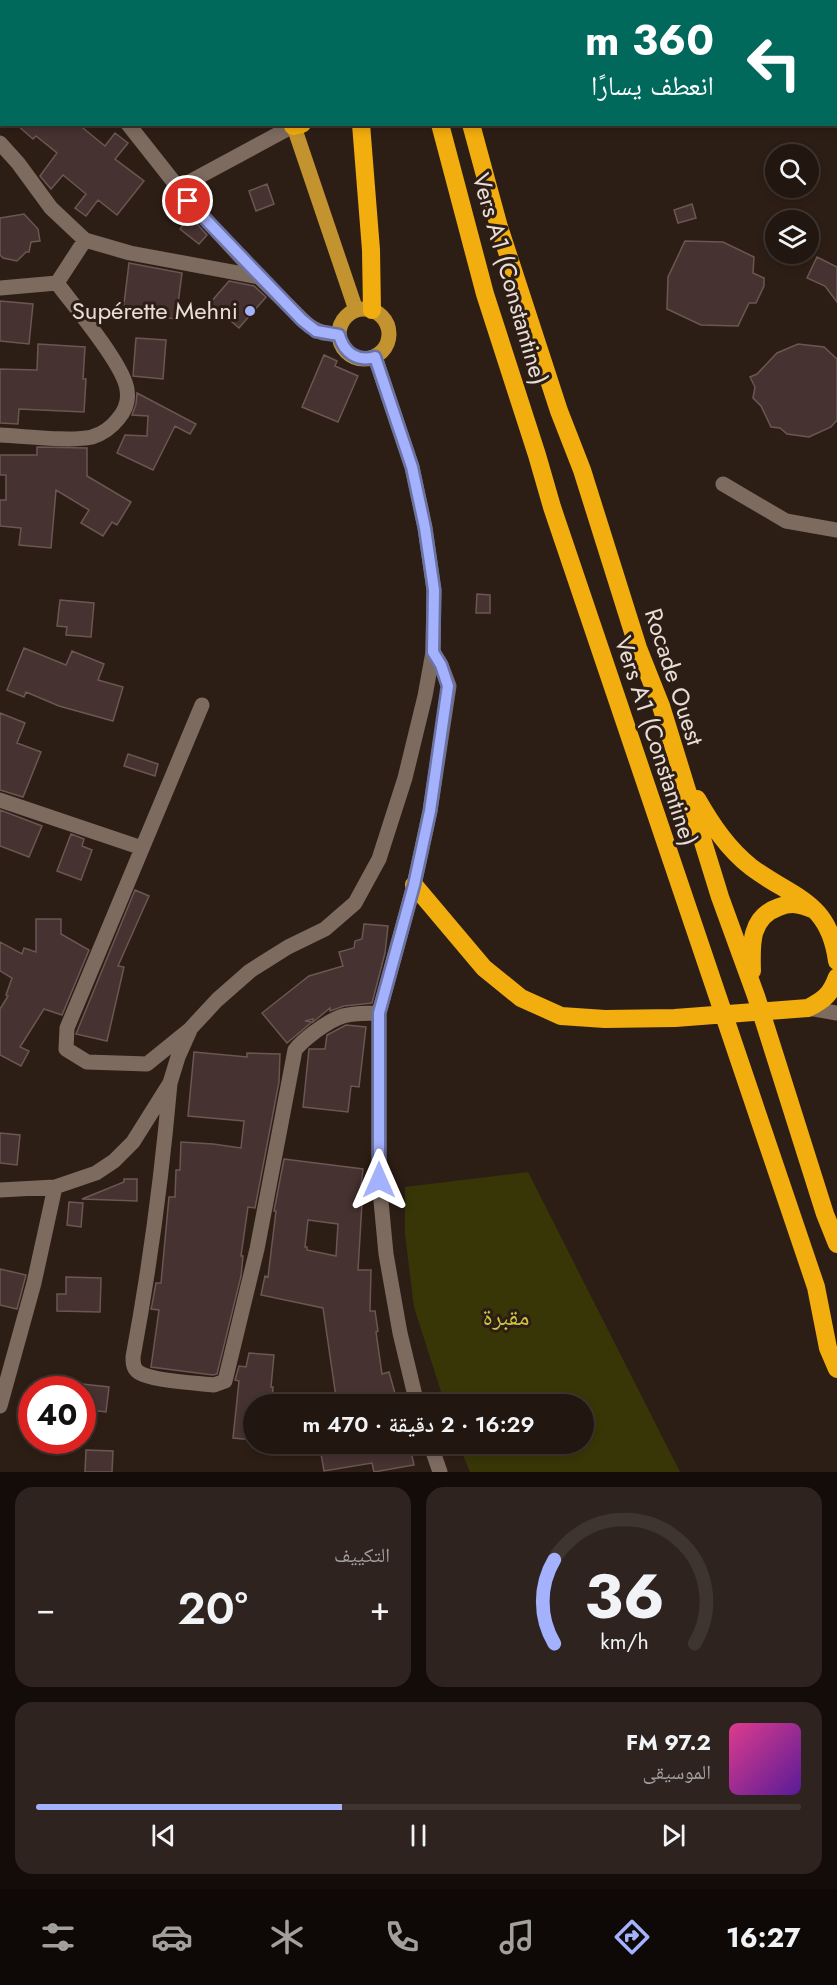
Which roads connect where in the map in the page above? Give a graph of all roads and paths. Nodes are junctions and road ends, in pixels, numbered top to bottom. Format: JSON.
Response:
{"nodes":[{"id":1,"x":130,"y":126,"type":"edge"},
{"id":2,"x":294,"y":126,"type":"edge"},
{"id":3,"x":296,"y":126,"type":"edge"},
{"id":4,"x":361,"y":126,"type":"edge"},
{"id":5,"x":441,"y":126,"type":"edge"},
{"id":6,"x":472,"y":126,"type":"edge"},
{"id":7,"x":0,"y":143,"type":"edge"},
{"id":8,"x":178,"y":188,"type":"junction"},
{"id":9,"x":85,"y":240,"type":"junction"},
{"id":10,"x":259,"y":277,"type":"junction"},
{"id":11,"x":57,"y":283,"type":"junction"},
{"id":12,"x":0,"y":288,"type":"edge"},
{"id":13,"x":364,"y":310,"type":"junction"},
{"id":14,"x":339,"y":335,"type":"junction"},
{"id":15,"x":375,"y":357,"type":"junction"},
{"id":16,"x":0,"y":435,"type":"edge"},
{"id":17,"x":723,"y":484,"type":"dead end"},
{"id":18,"x":837,"y":530,"type":"edge"},
{"id":19,"x":433,"y":652,"type":"junction"},
{"id":20,"x":202,"y":705,"type":"dead end"},
{"id":21,"x":679,"y":770,"type":"junction"},
{"id":22,"x":0,"y":800,"type":"edge"},
{"id":23,"x":142,"y":848,"type":"junction"},
{"id":24,"x":414,"y":885,"type":"junction"},
{"id":25,"x":821,"y":917,"type":"junction"},
{"id":26,"x":837,"y":961,"type":"edge"},
{"id":27,"x":837,"y":977,"type":"edge"},
{"id":28,"x":756,"y":996,"type":"junction"},
{"id":29,"x":808,"y":1008,"type":"junction"},
{"id":30,"x":379,"y":1013,"type":"junction"},
{"id":31,"x":837,"y":1013,"type":"edge"},
{"id":32,"x":191,"y":1028,"type":"junction"},
{"id":33,"x":170,"y":1083,"type":"junction"},
{"id":34,"x":55,"y":1187,"type":"junction"},
{"id":35,"x":0,"y":1190,"type":"edge"},
{"id":36,"x":837,"y":1244,"type":"edge"},
{"id":37,"x":837,"y":1369,"type":"edge"},
{"id":38,"x":415,"y":1394,"type":"edge"},
{"id":39,"x":0,"y":1406,"type":"edge"},
{"id":40,"x":434,"y":1454,"type":"edge"},
{"id":41,"x":440,"y":1472,"type":"edge"}],
"edges":[{"from":1,"to":8,"type":"street"},
{"from":2,"to":8,"type":"street"},
{"from":3,"to":13,"type":"main road"},
{"from":4,"to":13,"type":"highway"},
{"from":5,"to":37,"type":"highway","name":"Vers A1 (Constantine)"},
{"from":6,"to":21,"type":"highway","name":"Rocade Ouest"},
{"from":7,"to":9,"type":"street"},
{"from":8,"to":10,"type":"street"},
{"from":9,"to":10,"type":"street"},
{"from":9,"to":11,"type":"street"},
{"from":10,"to":14,"type":"street"},
{"from":11,"to":12,"type":"street"},
{"from":11,"to":16,"type":"street"},
{"from":13,"to":14,"type":"main road"},
{"from":13,"to":15,"type":"main road"},
{"from":14,"to":15,"type":"main road"},
{"from":15,"to":19,"type":"street"},
{"from":17,"to":18,"type":"street"},
{"from":19,"to":24,"type":"street"},
{"from":19,"to":32,"type":"street"},
{"from":20,"to":23,"type":"street"},
{"from":21,"to":25,"type":"highway"},
{"from":21,"to":28,"type":"highway","name":"Rocade Ouest"},
{"from":22,"to":23,"type":"street"},
{"from":23,"to":32,"type":"street"},
{"from":24,"to":29,"type":"highway"},
{"from":24,"to":30,"type":"street"},
{"from":25,"to":26,"type":"highway"},
{"from":25,"to":28,"type":"highway"},
{"from":27,"to":29,"type":"highway"},
{"from":28,"to":36,"type":"highway","name":"Rocade Ouest"},
{"from":29,"to":31,"type":"street"},
{"from":30,"to":33,"type":"street"},
{"from":30,"to":38,"type":"street"},
{"from":32,"to":33,"type":"street"},
{"from":33,"to":34,"type":"street"},
{"from":34,"to":35,"type":"street"},
{"from":34,"to":39,"type":"street"},
{"from":40,"to":41,"type":"street"}]}
